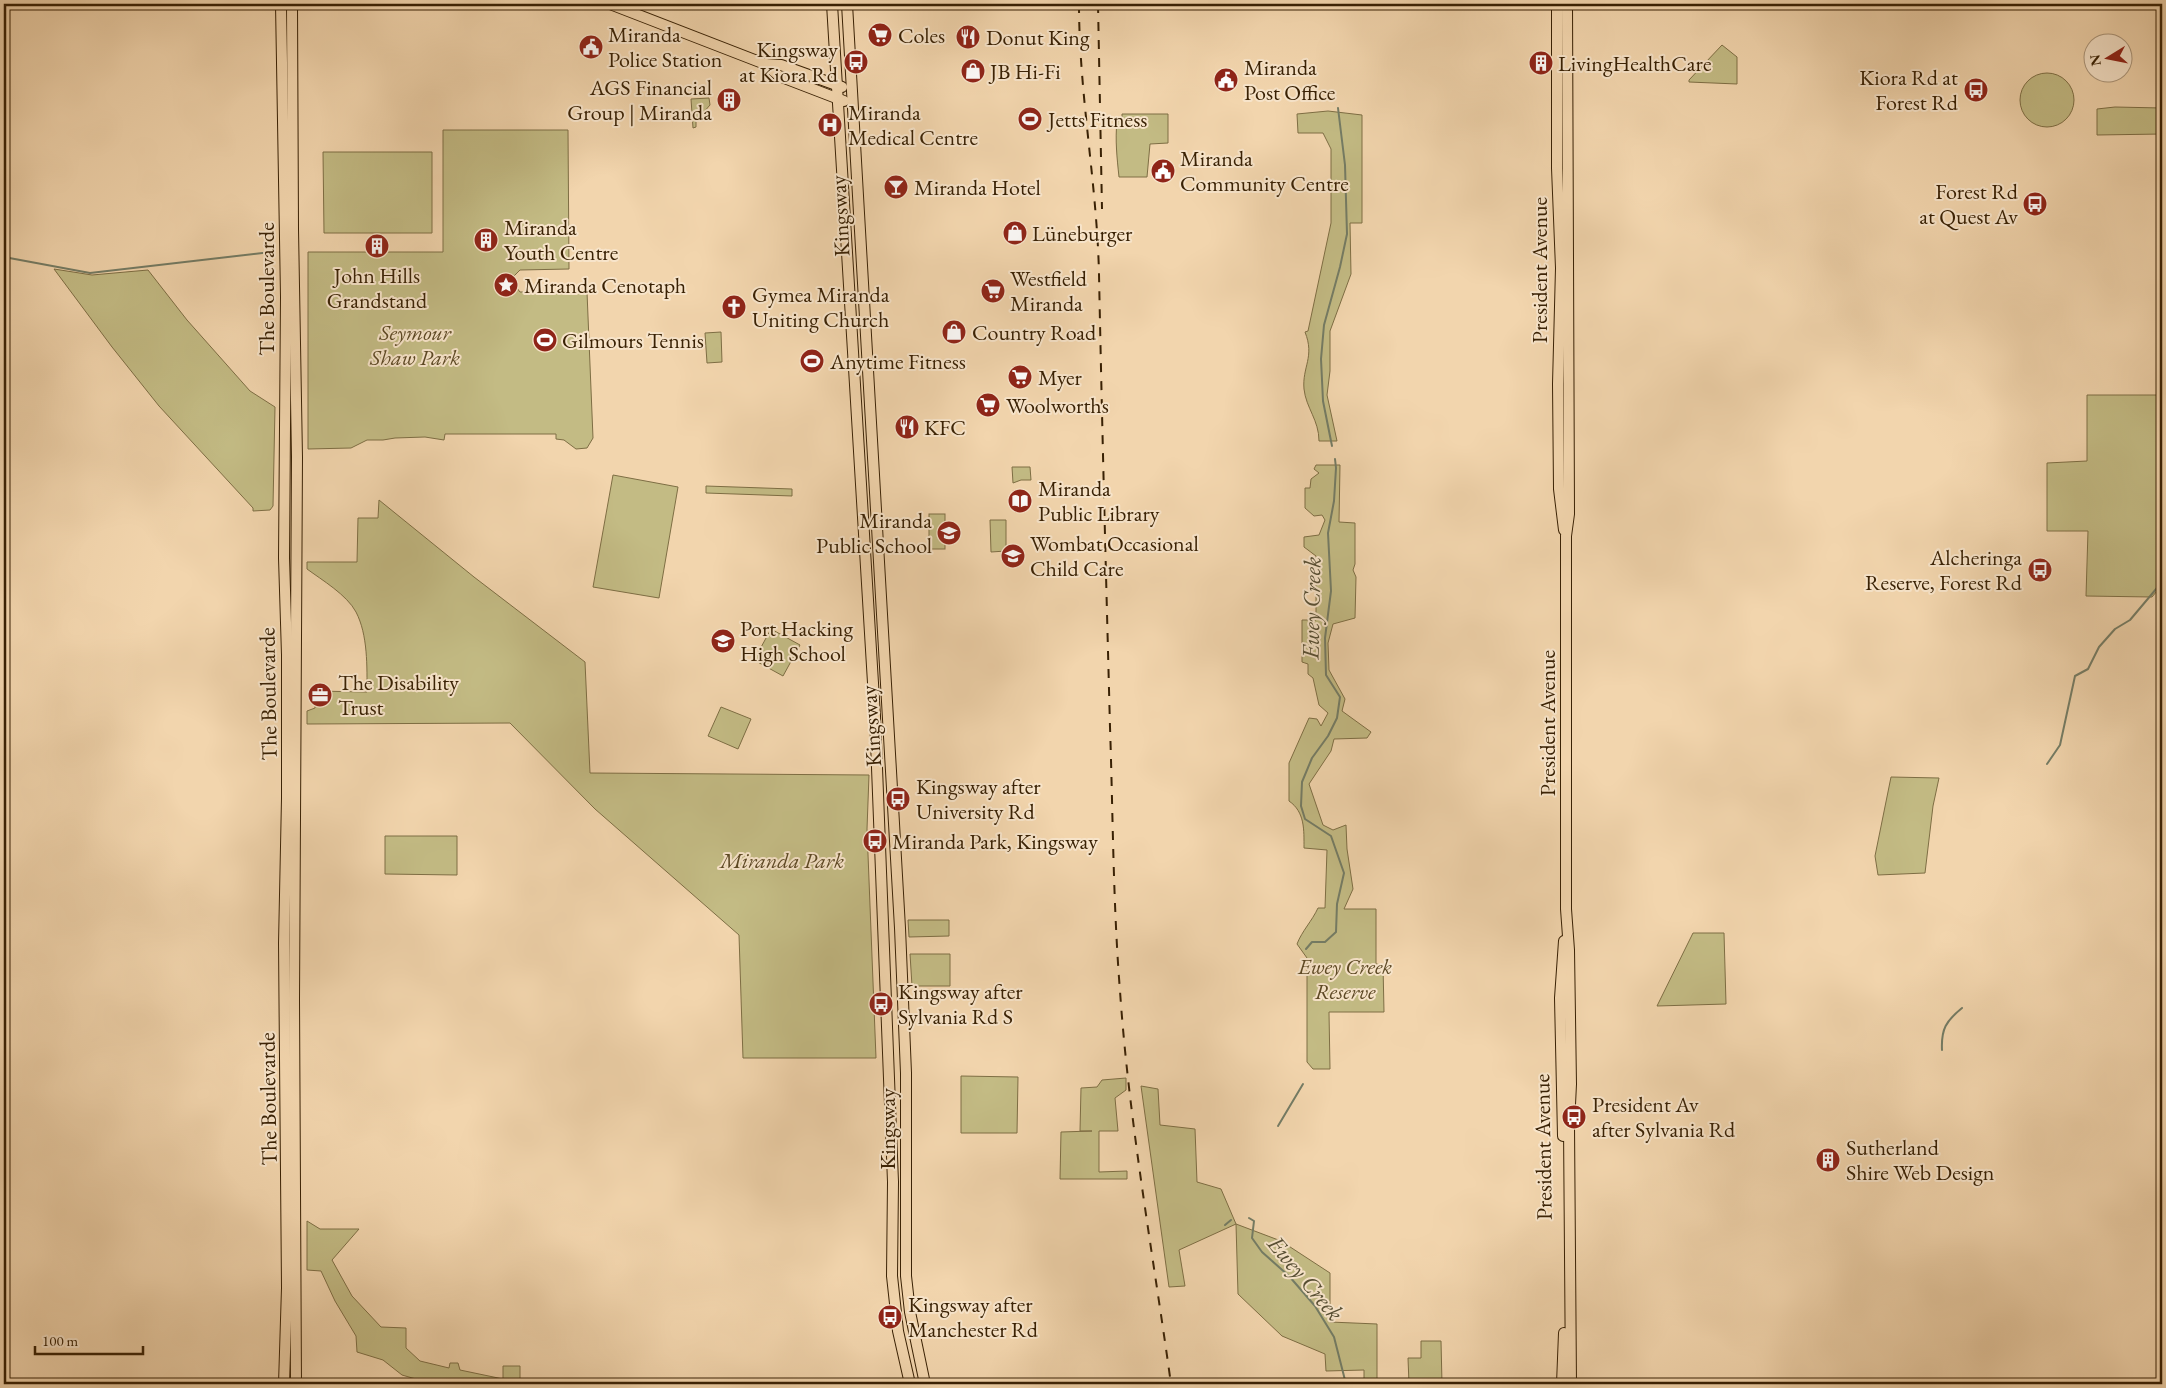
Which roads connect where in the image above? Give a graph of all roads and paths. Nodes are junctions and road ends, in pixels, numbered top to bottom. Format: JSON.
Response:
{"nodes":[{"id":1,"x":281,"y":4,"type":"edge"},
{"id":2,"x":292,"y":4,"type":"edge"},
{"id":3,"x":610,"y":4,"type":"edge"},
{"id":4,"x":832,"y":4,"type":"edge"},
{"id":5,"x":847,"y":4,"type":"edge"},
{"id":6,"x":1557,"y":4,"type":"edge"},
{"id":7,"x":1568,"y":4,"type":"edge"},
{"id":8,"x":764,"y":64,"type":"junction"},
{"id":9,"x":837,"y":86,"type":"junction"},
{"id":10,"x":852,"y":91,"type":"junction"},
{"id":11,"x":838,"y":99,"type":"junction"},
{"id":12,"x":853,"y":103,"type":"junction"},
{"id":13,"x":859,"y":454,"type":"junction"},
{"id":14,"x":872,"y":454,"type":"junction"},
{"id":15,"x":1566,"y":536,"type":"junction"},
{"id":16,"x":889,"y":715,"type":"junction"},
{"id":17,"x":875,"y":716,"type":"junction"},
{"id":18,"x":1566,"y":909,"type":"junction"},
{"id":19,"x":888,"y":1072,"type":"junction"},
{"id":20,"x":906,"y":1073,"type":"junction"},
{"id":21,"x":284,"y":1384,"type":"edge"},
{"id":22,"x":296,"y":1384,"type":"edge"},
{"id":23,"x":910,"y":1384,"type":"edge"},
{"id":24,"x":925,"y":1384,"type":"edge"},
{"id":25,"x":1562,"y":1384,"type":"edge"},
{"id":26,"x":1570,"y":1384,"type":"edge"}],
"edges":[{"from":1,"to":21,"type":"main road","name":"The Boulevarde"},
{"from":2,"to":22,"type":"main road","name":"The Boulevarde"},
{"from":3,"to":8,"type":"main road"},
{"from":4,"to":9,"type":"main road","name":"Kingsway"},
{"from":5,"to":10,"type":"main road","name":"Kingsway"},
{"from":6,"to":15,"type":"main road","name":"President Avenue"},
{"from":7,"to":15,"type":"main road","name":"President Avenue"},
{"from":8,"to":9,"type":"main road"},
{"from":8,"to":11,"type":"main road"},
{"from":9,"to":10,"type":"main road"},
{"from":9,"to":11,"type":"main road","name":"Kingsway"},
{"from":10,"to":12,"type":"main road","name":"Kingsway"},
{"from":11,"to":12,"type":"main road"},
{"from":11,"to":13,"type":"main road","name":"Kingsway"},
{"from":12,"to":14,"type":"main road","name":"Kingsway"},
{"from":13,"to":14,"type":"main road"},
{"from":13,"to":17,"type":"main road","name":"Kingsway"},
{"from":14,"to":16,"type":"main road","name":"Kingsway"},
{"from":15,"to":18,"type":"main road","name":"President Avenue"},
{"from":16,"to":17,"type":"main road"},
{"from":16,"to":20,"type":"main road","name":"Kingsway"},
{"from":17,"to":19,"type":"main road","name":"Kingsway"},
{"from":18,"to":25,"type":"main road","name":"President Avenue"},
{"from":18,"to":26,"type":"main road","name":"President Avenue"},
{"from":19,"to":20,"type":"main road"},
{"from":19,"to":23,"type":"main road","name":"Kingsway"},
{"from":20,"to":24,"type":"main road","name":"Kingsway"}]}
